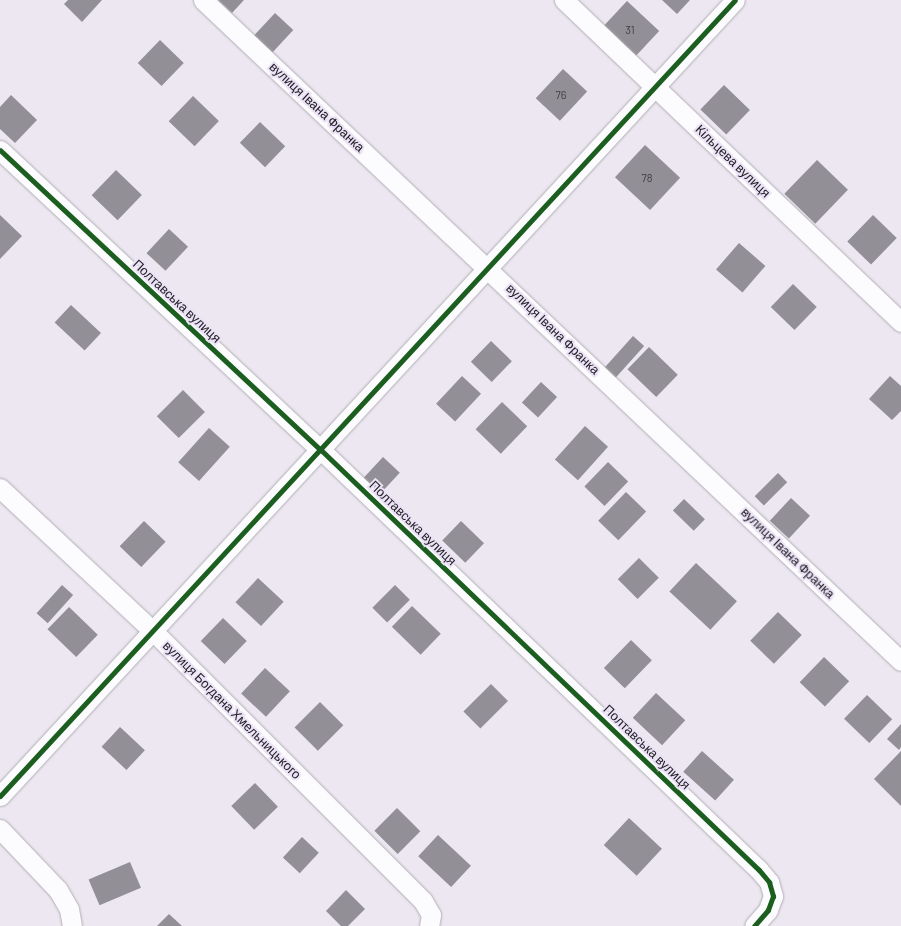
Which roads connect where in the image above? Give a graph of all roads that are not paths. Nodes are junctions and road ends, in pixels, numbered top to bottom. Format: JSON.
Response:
{"nodes":[{"id":1,"x":204,"y":0,"type":"edge"},
{"id":2,"x":564,"y":0,"type":"edge"},
{"id":3,"x":735,"y":0,"type":"edge"},
{"id":4,"x":656,"y":86,"type":"junction"},
{"id":5,"x":0,"y":150,"type":"edge"},
{"id":6,"x":489,"y":268,"type":"junction"},
{"id":7,"x":901,"y":322,"type":"edge"},
{"id":8,"x":321,"y":450,"type":"junction"},
{"id":9,"x":0,"y":488,"type":"edge"},
{"id":10,"x":152,"y":630,"type":"junction"},
{"id":11,"x":901,"y":661,"type":"edge"},
{"id":12,"x":0,"y":796,"type":"edge"},
{"id":13,"x":0,"y":829,"type":"edge"},
{"id":14,"x":72,"y":926,"type":"edge"},
{"id":15,"x":429,"y":926,"type":"edge"},
{"id":16,"x":754,"y":926,"type":"edge"}],
"edges":[{"from":1,"to":6,"type":"street","name":"вулиця Івана Франка"},
{"from":2,"to":4,"type":"street","name":"Кільцева вулиця"},
{"from":3,"to":4,"type":"street"},
{"from":4,"to":6,"type":"street"},
{"from":4,"to":7,"type":"street","name":"Кільцева вулиця"},
{"from":5,"to":8,"type":"street","name":"Полтавська вулиця"},
{"from":6,"to":8,"type":"street"},
{"from":6,"to":11,"type":"street","name":"вулиця Івана Франка"},
{"from":8,"to":10,"type":"street"},
{"from":8,"to":16,"type":"street","name":"Полтавська вулиця"},
{"from":9,"to":10,"type":"street","name":"вулиця Богдана Хмельницького"},
{"from":10,"to":12,"type":"street"},
{"from":10,"to":15,"type":"street","name":"вулиця Богдана Хмельницького"},
{"from":13,"to":14,"type":"street"}]}
